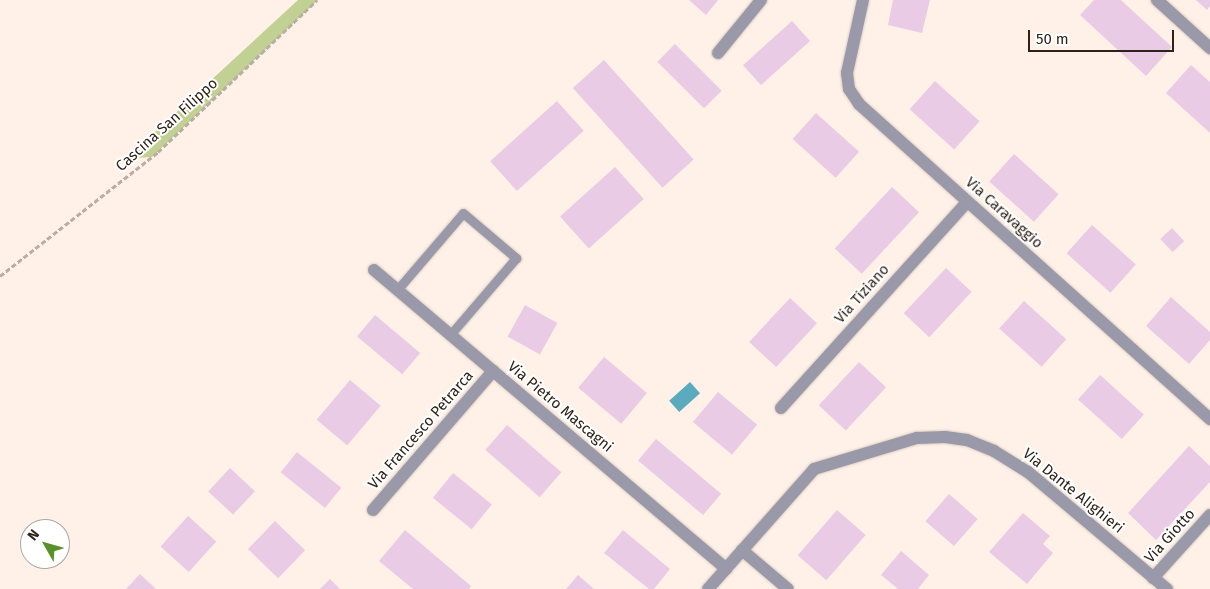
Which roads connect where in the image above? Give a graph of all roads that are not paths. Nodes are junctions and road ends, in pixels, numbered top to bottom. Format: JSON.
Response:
{"nodes":[{"id":1,"x":760,"y":0,"type":"edge"},
{"id":2,"x":863,"y":0,"type":"edge"},
{"id":3,"x":1157,"y":0,"type":"edge"},
{"id":4,"x":1210,"y":48,"type":"edge"},
{"id":5,"x":718,"y":52,"type":"dead end"},
{"id":6,"x":967,"y":202,"type":"junction"},
{"id":7,"x":374,"y":270,"type":"dead end"},
{"id":8,"x":397,"y":290,"type":"junction"},
{"id":9,"x":450,"y":334,"type":"junction"},
{"id":10,"x":492,"y":371,"type":"junction"},
{"id":11,"x":781,"y":408,"type":"dead end"},
{"id":12,"x":1210,"y":419,"type":"edge"},
{"id":13,"x":373,"y":510,"type":"dead end"},
{"id":14,"x":1210,"y":515,"type":"edge"},
{"id":15,"x":742,"y":550,"type":"junction"},
{"id":16,"x":726,"y":569,"type":"junction"},
{"id":17,"x":1154,"y":578,"type":"junction"},
{"id":18,"x":708,"y":589,"type":"edge"},
{"id":19,"x":788,"y":589,"type":"edge"},
{"id":20,"x":1167,"y":589,"type":"edge"}],
"edges":[{"from":1,"to":5,"type":"street"},
{"from":2,"to":6,"type":"street","name":"Via Caravaggio"},
{"from":3,"to":4,"type":"street"},
{"from":6,"to":11,"type":"street","name":"Via Tiziano"},
{"from":6,"to":12,"type":"street","name":"Via Caravaggio"},
{"from":7,"to":8,"type":"street","name":"Via Pietro Mascagni"},
{"from":8,"to":9,"type":"street","name":"Via Pietro Mascagni"},
{"from":8,"to":9,"type":"lane"},
{"from":9,"to":10,"type":"street","name":"Via Pietro Mascagni"},
{"from":10,"to":13,"type":"street","name":"Via Francesco Petrarca"},
{"from":10,"to":16,"type":"street","name":"Via Pietro Mascagni"},
{"from":14,"to":17,"type":"street","name":"Via Giotto"},
{"from":15,"to":16,"type":"street","name":"Via Dante Alighieri"},
{"from":15,"to":17,"type":"street","name":"Via Dante Alighieri"},
{"from":15,"to":19,"type":"street"},
{"from":16,"to":18,"type":"street","name":"Via Dante Alighieri"},
{"from":17,"to":20,"type":"street","name":"Via Dante Alighieri"}]}
